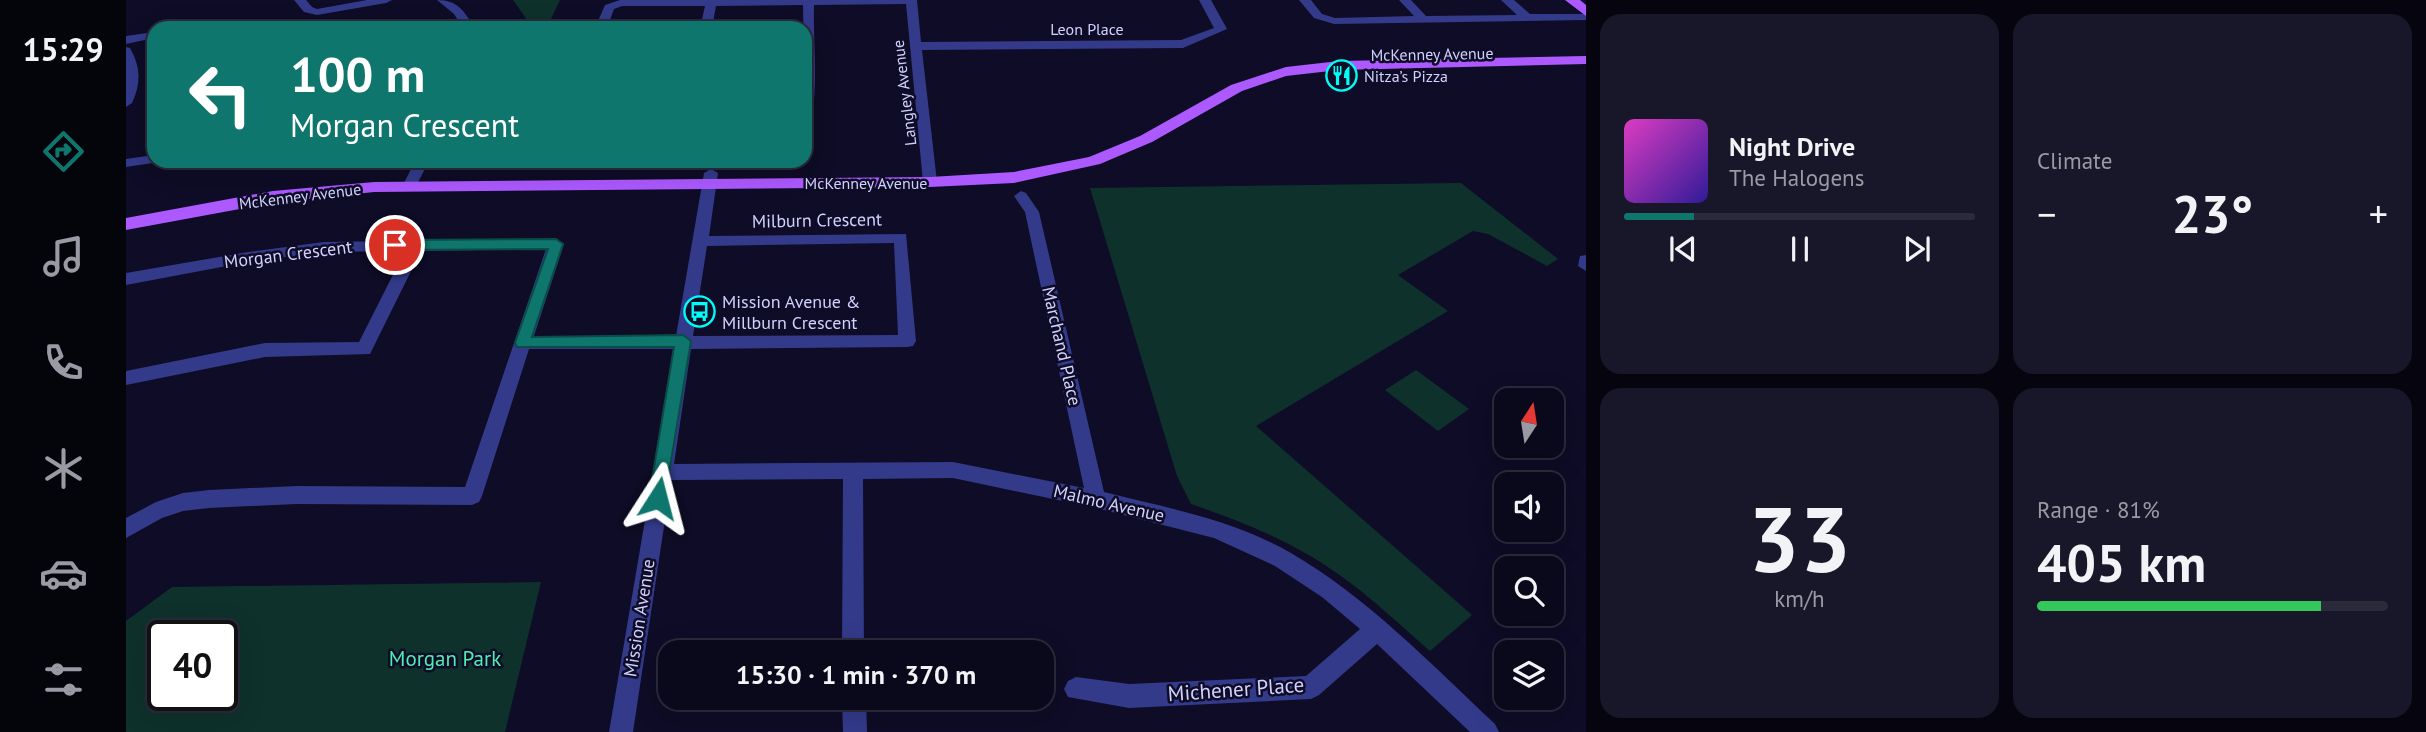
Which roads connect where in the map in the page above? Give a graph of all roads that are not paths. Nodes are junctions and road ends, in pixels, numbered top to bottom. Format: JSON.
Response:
{"nodes":[{"id":1,"x":300,"y":0,"type":"edge"},
{"id":2,"x":386,"y":0,"type":"edge"},
{"id":3,"x":443,"y":0,"type":"edge"},
{"id":4,"x":911,"y":0,"type":"edge"},
{"id":5,"x":1205,"y":0,"type":"edge"},
{"id":6,"x":1305,"y":0,"type":"edge"},
{"id":7,"x":1405,"y":0,"type":"edge"},
{"id":8,"x":1507,"y":0,"type":"edge"},
{"id":9,"x":1572,"y":0,"type":"edge"},
{"id":10,"x":809,"y":1,"type":"edge"},
{"id":11,"x":711,"y":2,"type":"junction"},
{"id":12,"x":1586,"y":12,"type":"edge"},
{"id":13,"x":1586,"y":17,"type":"edge"},
{"id":14,"x":1527,"y":18,"type":"junction"},
{"id":15,"x":1423,"y":20,"type":"junction"},
{"id":16,"x":464,"y":21,"type":"edge"},
{"id":17,"x":604,"y":21,"type":"edge"},
{"id":18,"x":707,"y":21,"type":"edge"},
{"id":19,"x":808,"y":21,"type":"edge"},
{"id":20,"x":147,"y":36,"type":"edge"},
{"id":21,"x":126,"y":40,"type":"edge"},
{"id":22,"x":147,"y":46,"type":"edge"},
{"id":23,"x":916,"y":46,"type":"junction"},
{"id":24,"x":126,"y":51,"type":"edge"},
{"id":25,"x":1586,"y":51,"type":"edge"},
{"id":26,"x":1586,"y":60,"type":"edge"},
{"id":27,"x":126,"y":103,"type":"edge"},
{"id":28,"x":147,"y":160,"type":"edge"},
{"id":29,"x":126,"y":163,"type":"edge"},
{"id":30,"x":415,"y":174,"type":"edge"},
{"id":31,"x":930,"y":177,"type":"junction"},
{"id":32,"x":710,"y":178,"type":"junction"},
{"id":33,"x":1021,"y":196,"type":"dead end"},
{"id":34,"x":126,"y":212,"type":"edge"},
{"id":35,"x":126,"y":224,"type":"edge"},
{"id":36,"x":700,"y":241,"type":"junction"},
{"id":37,"x":416,"y":245,"type":"junction"},
{"id":38,"x":1586,"y":260,"type":"edge"},
{"id":39,"x":1586,"y":266,"type":"edge"},
{"id":40,"x":126,"y":279,"type":"edge"},
{"id":41,"x":683,"y":341,"type":"junction"},
{"id":42,"x":523,"y":343,"type":"junction"},
{"id":43,"x":126,"y":378,"type":"edge"},
{"id":44,"x":853,"y":470,"type":"junction"},
{"id":45,"x":662,"y":472,"type":"junction"},
{"id":46,"x":1096,"y":499,"type":"junction"},
{"id":47,"x":126,"y":529,"type":"edge"},
{"id":48,"x":1377,"y":629,"type":"junction"},
{"id":49,"x":853,"y":640,"type":"edge"},
{"id":50,"x":1076,"y":689,"type":"dead end"},
{"id":51,"x":854,"y":710,"type":"edge"},
{"id":52,"x":621,"y":732,"type":"edge"},
{"id":53,"x":855,"y":732,"type":"edge"},
{"id":54,"x":1487,"y":732,"type":"edge"}],
"edges":[{"from":1,"to":2,"type":"street"},
{"from":3,"to":16,"type":"street"},
{"from":4,"to":10,"type":"street"},
{"from":4,"to":23,"type":"street","name":"Langley Avenue"},
{"from":5,"to":23,"type":"street","name":"Leon Place"},
{"from":6,"to":15,"type":"street"},
{"from":7,"to":15,"type":"street"},
{"from":8,"to":14,"type":"street"},
{"from":9,"to":12,"type":"main road"},
{"from":10,"to":11,"type":"street"},
{"from":10,"to":19,"type":"street"},
{"from":11,"to":17,"type":"street"},
{"from":11,"to":18,"type":"street"},
{"from":13,"to":14,"type":"street"},
{"from":14,"to":15,"type":"street"},
{"from":20,"to":21,"type":"street"},
{"from":22,"to":24,"type":"street"},
{"from":23,"to":31,"type":"street","name":"Langley Avenue"},
{"from":24,"to":27,"type":"street"},
{"from":25,"to":31,"type":"main road","name":"McKenney Avenue"},
{"from":26,"to":31,"type":"main road","name":"McKenney Avenue"},
{"from":28,"to":29,"type":"street"},
{"from":30,"to":32,"type":"main road","name":"McKenney Avenue"},
{"from":30,"to":34,"type":"main road","name":"McKenney Avenue"},
{"from":30,"to":35,"type":"main road","name":"McKenney Avenue"},
{"from":31,"to":32,"type":"main road","name":"McKenney Avenue"},
{"from":32,"to":36,"type":"street","name":"Mission Avenue"},
{"from":33,"to":46,"type":"street","name":"Marchand Place"},
{"from":36,"to":41,"type":"street","name":"Mission Avenue"},
{"from":36,"to":41,"type":"street","name":"Milburn Crescent"},
{"from":37,"to":40,"type":"street","name":"Morgan Crescent"},
{"from":37,"to":42,"type":"street","name":"Morgan Crescent"},
{"from":37,"to":43,"type":"street"},
{"from":38,"to":39,"type":"street"},
{"from":41,"to":42,"type":"street"},
{"from":41,"to":45,"type":"street","name":"Mission Avenue"},
{"from":42,"to":47,"type":"street","name":"Morgan Crescent"},
{"from":44,"to":45,"type":"street","name":"Malmo Avenue"},
{"from":44,"to":46,"type":"street","name":"Malmo Avenue"},
{"from":44,"to":49,"type":"street"},
{"from":45,"to":52,"type":"street","name":"Mission Avenue"},
{"from":46,"to":48,"type":"street","name":"Malmo Avenue"},
{"from":48,"to":50,"type":"street","name":"Michener Place"},
{"from":48,"to":54,"type":"street","name":"Malmo Avenue"},
{"from":51,"to":53,"type":"street"}]}
